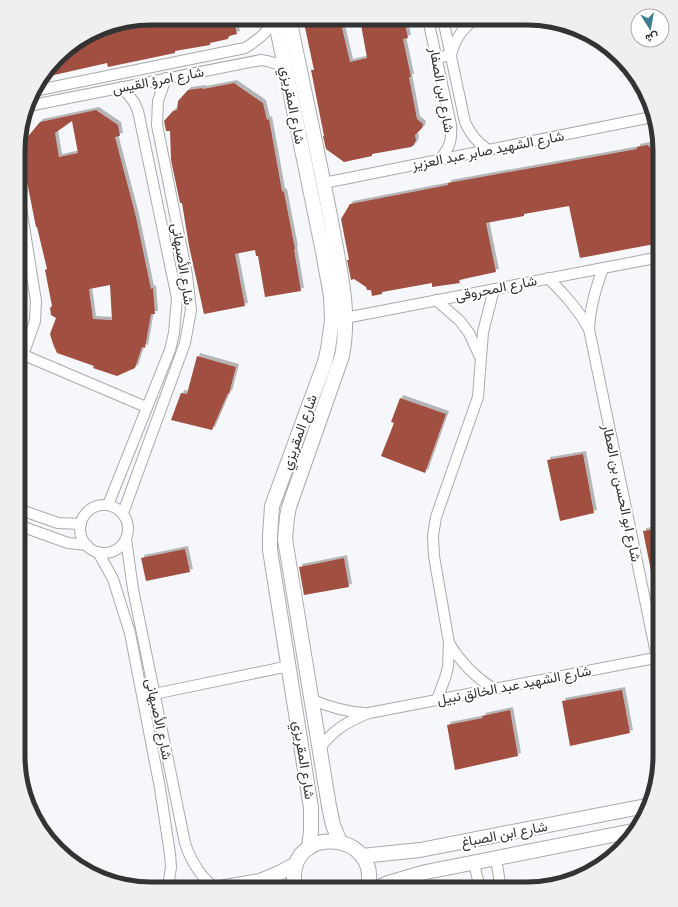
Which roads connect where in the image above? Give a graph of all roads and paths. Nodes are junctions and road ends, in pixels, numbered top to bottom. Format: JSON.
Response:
{"nodes":[{"id":1,"x":271,"y":25,"type":"edge"},
{"id":2,"x":277,"y":25,"type":"edge"},
{"id":3,"x":290,"y":25,"type":"edge"},
{"id":4,"x":429,"y":25,"type":"edge"},
{"id":5,"x":444,"y":25,"type":"edge"},
{"id":6,"x":468,"y":25,"type":"edge"},
{"id":7,"x":451,"y":55,"type":"junction"},
{"id":8,"x":436,"y":58,"type":"junction"},
{"id":9,"x":286,"y":69,"type":"junction"},
{"id":10,"x":166,"y":78,"type":"junction"},
{"id":11,"x":122,"y":88,"type":"junction"},
{"id":12,"x":41,"y":90,"type":"edge"},
{"id":13,"x":34,"y":105,"type":"edge"},
{"id":14,"x":649,"y":118,"type":"edge"},
{"id":15,"x":488,"y":150,"type":"junction"},
{"id":16,"x":440,"y":160,"type":"junction"},
{"id":17,"x":324,"y":183,"type":"junction"},
{"id":18,"x":25,"y":232,"type":"edge"},
{"id":19,"x":653,"y":258,"type":"edge"},
{"id":20,"x":603,"y":268,"type":"junction"},
{"id":21,"x":548,"y":278,"type":"junction"},
{"id":22,"x":494,"y":289,"type":"junction"},
{"id":23,"x":436,"y":300,"type":"junction"},
{"id":24,"x":339,"y":319,"type":"junction"},
{"id":25,"x":589,"y":329,"type":"junction"},
{"id":26,"x":25,"y":345,"type":"edge"},
{"id":27,"x":25,"y":356,"type":"edge"},
{"id":28,"x":481,"y":359,"type":"junction"},
{"id":29,"x":146,"y":407,"type":"junction"},
{"id":30,"x":108,"y":505,"type":"junction"},
{"id":31,"x":25,"y":511,"type":"edge"},
{"id":32,"x":123,"y":513,"type":"junction"},
{"id":33,"x":81,"y":524,"type":"junction"},
{"id":34,"x":25,"y":528,"type":"edge"},
{"id":35,"x":126,"y":539,"type":"junction"},
{"id":36,"x":87,"y":545,"type":"junction"},
{"id":37,"x":98,"y":552,"type":"junction"},
{"id":38,"x":653,"y":634,"type":"edge"},
{"id":39,"x":449,"y":643,"type":"junction"},
{"id":40,"x":653,"y":659,"type":"edge"},
{"id":41,"x":289,"y":666,"type":"junction"},
{"id":42,"x":494,"y":689,"type":"junction"},
{"id":43,"x":154,"y":694,"type":"junction"},
{"id":44,"x":310,"y":699,"type":"junction"},
{"id":45,"x":436,"y":700,"type":"junction"},
{"id":46,"x":369,"y":713,"type":"junction"},
{"id":47,"x":319,"y":750,"type":"junction"},
{"id":48,"x":642,"y":807,"type":"edge"},
{"id":49,"x":627,"y":832,"type":"edge"},
{"id":50,"x":340,"y":842,"type":"junction"},
{"id":51,"x":309,"y":848,"type":"junction"},
{"id":52,"x":362,"y":856,"type":"junction"},
{"id":53,"x":496,"y":859,"type":"junction"},
{"id":54,"x":474,"y":863,"type":"junction"},
{"id":55,"x":296,"y":864,"type":"junction"},
{"id":56,"x":169,"y":882,"type":"edge"},
{"id":57,"x":209,"y":882,"type":"edge"},
{"id":58,"x":254,"y":882,"type":"edge"},
{"id":59,"x":295,"y":882,"type":"edge"},
{"id":60,"x":368,"y":882,"type":"edge"},
{"id":61,"x":391,"y":882,"type":"edge"},
{"id":62,"x":478,"y":882,"type":"edge"},
{"id":63,"x":500,"y":882,"type":"edge"}],
"edges":[{"from":1,"to":12,"type":"street","name":"شارع امرؤ القيس"},
{"from":2,"to":9,"type":"street","name":"شارع المقريزي"},
{"from":3,"to":17,"type":"street","name":"شارع المقريزي"},
{"from":4,"to":8,"type":"street","name":"شارع ابن الصفار"},
{"from":5,"to":7,"type":"street","name":"شارع ابن الصفار"},
{"from":6,"to":7,"type":"street"},
{"from":7,"to":8,"type":"street"},
{"from":7,"to":15,"type":"street","name":"شارع ابن الصفار"},
{"from":8,"to":16,"type":"street","name":"شارع ابن الصفار"},
{"from":9,"to":10,"type":"street","name":"شارع امرؤ القيس"},
{"from":9,"to":24,"type":"street","name":"شارع المقريزي"},
{"from":10,"to":11,"type":"street","name":"شارع امرؤ القيس"},
{"from":10,"to":32,"type":"street","name":"شارع الأصبهانى"},
{"from":11,"to":13,"type":"street","name":"شارع امرؤ القيس"},
{"from":11,"to":29,"type":"street","name":"شارع الأصبهانى"},
{"from":14,"to":15,"type":"street","name":"شارع الشهيد صابر عبد العزيز"},
{"from":15,"to":16,"type":"street","name":"شارع الشهيد صابر عبد العزيز"},
{"from":16,"to":17,"type":"street","name":"شارع الشهيد صابر عبد العزيز"},
{"from":17,"to":24,"type":"street","name":"شارع المقريزي"},
{"from":18,"to":26,"type":"street"},
{"from":19,"to":20,"type":"street","name":"شارع المحروقى"},
{"from":20,"to":21,"type":"street","name":"شارع المحروقى"},
{"from":20,"to":25,"type":"street","name":"شارع ابو الحسن بن العطار"},
{"from":21,"to":22,"type":"street","name":"شارع المحروقى"},
{"from":21,"to":25,"type":"street","name":"شارع ابو الحسن بن العطار"},
{"from":22,"to":23,"type":"street","name":"شارع المحروقى"},
{"from":22,"to":28,"type":"street"},
{"from":23,"to":24,"type":"street","name":"شارع المحروقى"},
{"from":23,"to":28,"type":"street"},
{"from":24,"to":41,"type":"street","name":"شارع المقريزي"},
{"from":24,"to":44,"type":"street","name":"شارع المقريزي"},
{"from":25,"to":38,"type":"street","name":"شارع ابو الحسن بن العطار"},
{"from":27,"to":29,"type":"street"},
{"from":28,"to":39,"type":"street"},
{"from":29,"to":30,"type":"street","name":"شارع الأصبهانى"},
{"from":30,"to":32,"type":"street"},
{"from":30,"to":33,"type":"street"},
{"from":31,"to":33,"type":"street"},
{"from":32,"to":35,"type":"street"},
{"from":33,"to":36,"type":"street"},
{"from":34,"to":36,"type":"street"},
{"from":35,"to":37,"type":"street"},
{"from":35,"to":43,"type":"street","name":"شارع الأصبهانى"},
{"from":36,"to":37,"type":"street"},
{"from":37,"to":56,"type":"street","name":"شارع الأصبهانى"},
{"from":39,"to":42,"type":"street"},
{"from":39,"to":45,"type":"street"},
{"from":40,"to":42,"type":"street","name":"شارع الشهيد عبد الخالق نبيل"},
{"from":41,"to":43,"type":"street"},
{"from":41,"to":51,"type":"street","name":"شارع المقريزي"},
{"from":42,"to":45,"type":"street","name":"شارع الشهيد عبد الخالق نبيل"},
{"from":43,"to":57,"type":"street","name":"شارع الأصبهانى"},
{"from":44,"to":46,"type":"street","name":"شارع الشهيد عبد الخالق نبيل"},
{"from":44,"to":47,"type":"street","name":"شارع المقريزي"},
{"from":45,"to":46,"type":"street","name":"شارع الشهيد عبد الخالق نبيل"},
{"from":46,"to":47,"type":"street","name":"شارع الشهيد عبد الخالق نبيل"},
{"from":47,"to":50,"type":"street","name":"شارع المقريزي"},
{"from":48,"to":52,"type":"street","name":"شارع ابن الصباغ"},
{"from":49,"to":53,"type":"street","name":"شارع ابن الصباغ"},
{"from":50,"to":51,"type":"street"},
{"from":50,"to":52,"type":"street"},
{"from":51,"to":55,"type":"street"},
{"from":52,"to":60,"type":"street"},
{"from":53,"to":54,"type":"street","name":"شارع ابن الصباغ"},
{"from":53,"to":63,"type":"street"},
{"from":54,"to":61,"type":"street","name":"شارع ابن الصباغ"},
{"from":54,"to":62,"type":"street"},
{"from":55,"to":58,"type":"street"},
{"from":55,"to":59,"type":"street"}]}
